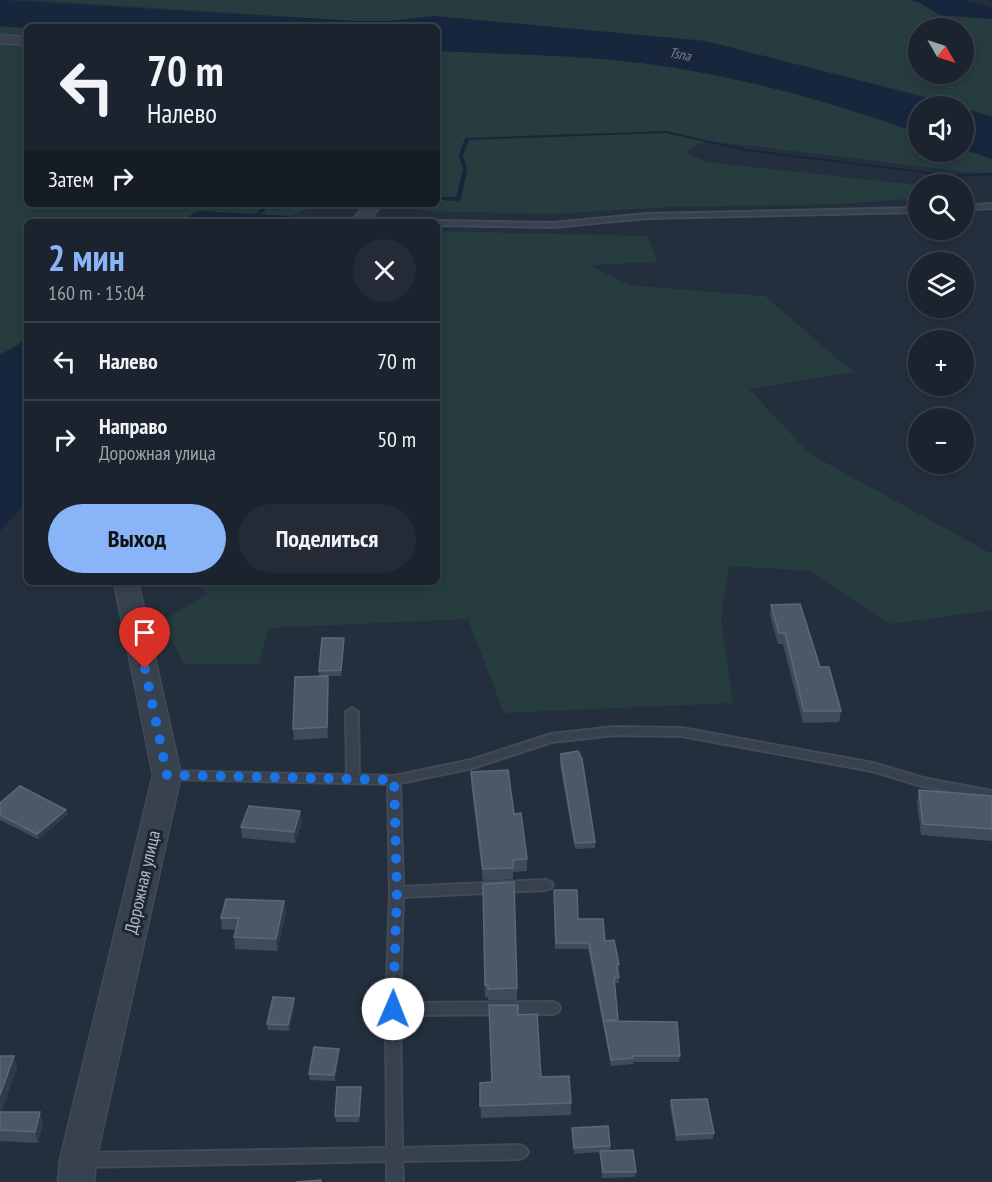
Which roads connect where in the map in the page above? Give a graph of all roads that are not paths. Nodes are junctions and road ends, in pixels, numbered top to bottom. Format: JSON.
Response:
{"nodes":[{"id":1,"x":0,"y":39,"type":"edge"},
{"id":2,"x":24,"y":41,"type":"edge"},
{"id":3,"x":992,"y":206,"type":"edge"},
{"id":4,"x":372,"y":207,"type":"edge"},
{"id":5,"x":974,"y":207,"type":"edge"},
{"id":6,"x":908,"y":210,"type":"edge"},
{"id":7,"x":362,"y":219,"type":"edge"},
{"id":8,"x":440,"y":223,"type":"edge"},
{"id":9,"x":127,"y":585,"type":"edge"},
{"id":10,"x":352,"y":712,"type":"dead end"},
{"id":11,"x":167,"y":775,"type":"junction"},
{"id":12,"x":353,"y":779,"type":"junction"},
{"id":13,"x":394,"y":780,"type":"junction"},
{"id":14,"x":992,"y":795,"type":"edge"},
{"id":15,"x":546,"y":885,"type":"dead end"},
{"id":16,"x":397,"y":892,"type":"junction"},
{"id":17,"x":553,"y":1008,"type":"dead end"},
{"id":18,"x":393,"y":1009,"type":"junction"},
{"id":19,"x":520,"y":1152,"type":"dead end"},
{"id":20,"x":393,"y":1155,"type":"junction"},
{"id":21,"x":77,"y":1171,"type":"edge"},
{"id":22,"x":395,"y":1182,"type":"edge"}],
"edges":[{"from":1,"to":2,"type":"street"},
{"from":3,"to":5,"type":"lane"},
{"from":4,"to":7,"type":"street"},
{"from":6,"to":8,"type":"lane"},
{"from":9,"to":11,"type":"street","name":"Дорожная улица"},
{"from":10,"to":12,"type":"lane"},
{"from":11,"to":12,"type":"lane"},
{"from":11,"to":21,"type":"street","name":"Дорожная улица"},
{"from":12,"to":13,"type":"lane"},
{"from":13,"to":14,"type":"lane"},
{"from":13,"to":16,"type":"lane"},
{"from":15,"to":16,"type":"lane"},
{"from":16,"to":18,"type":"lane"},
{"from":17,"to":18,"type":"lane"},
{"from":18,"to":20,"type":"lane"},
{"from":19,"to":20,"type":"lane"},
{"from":20,"to":21,"type":"lane"},
{"from":20,"to":22,"type":"lane"}]}
